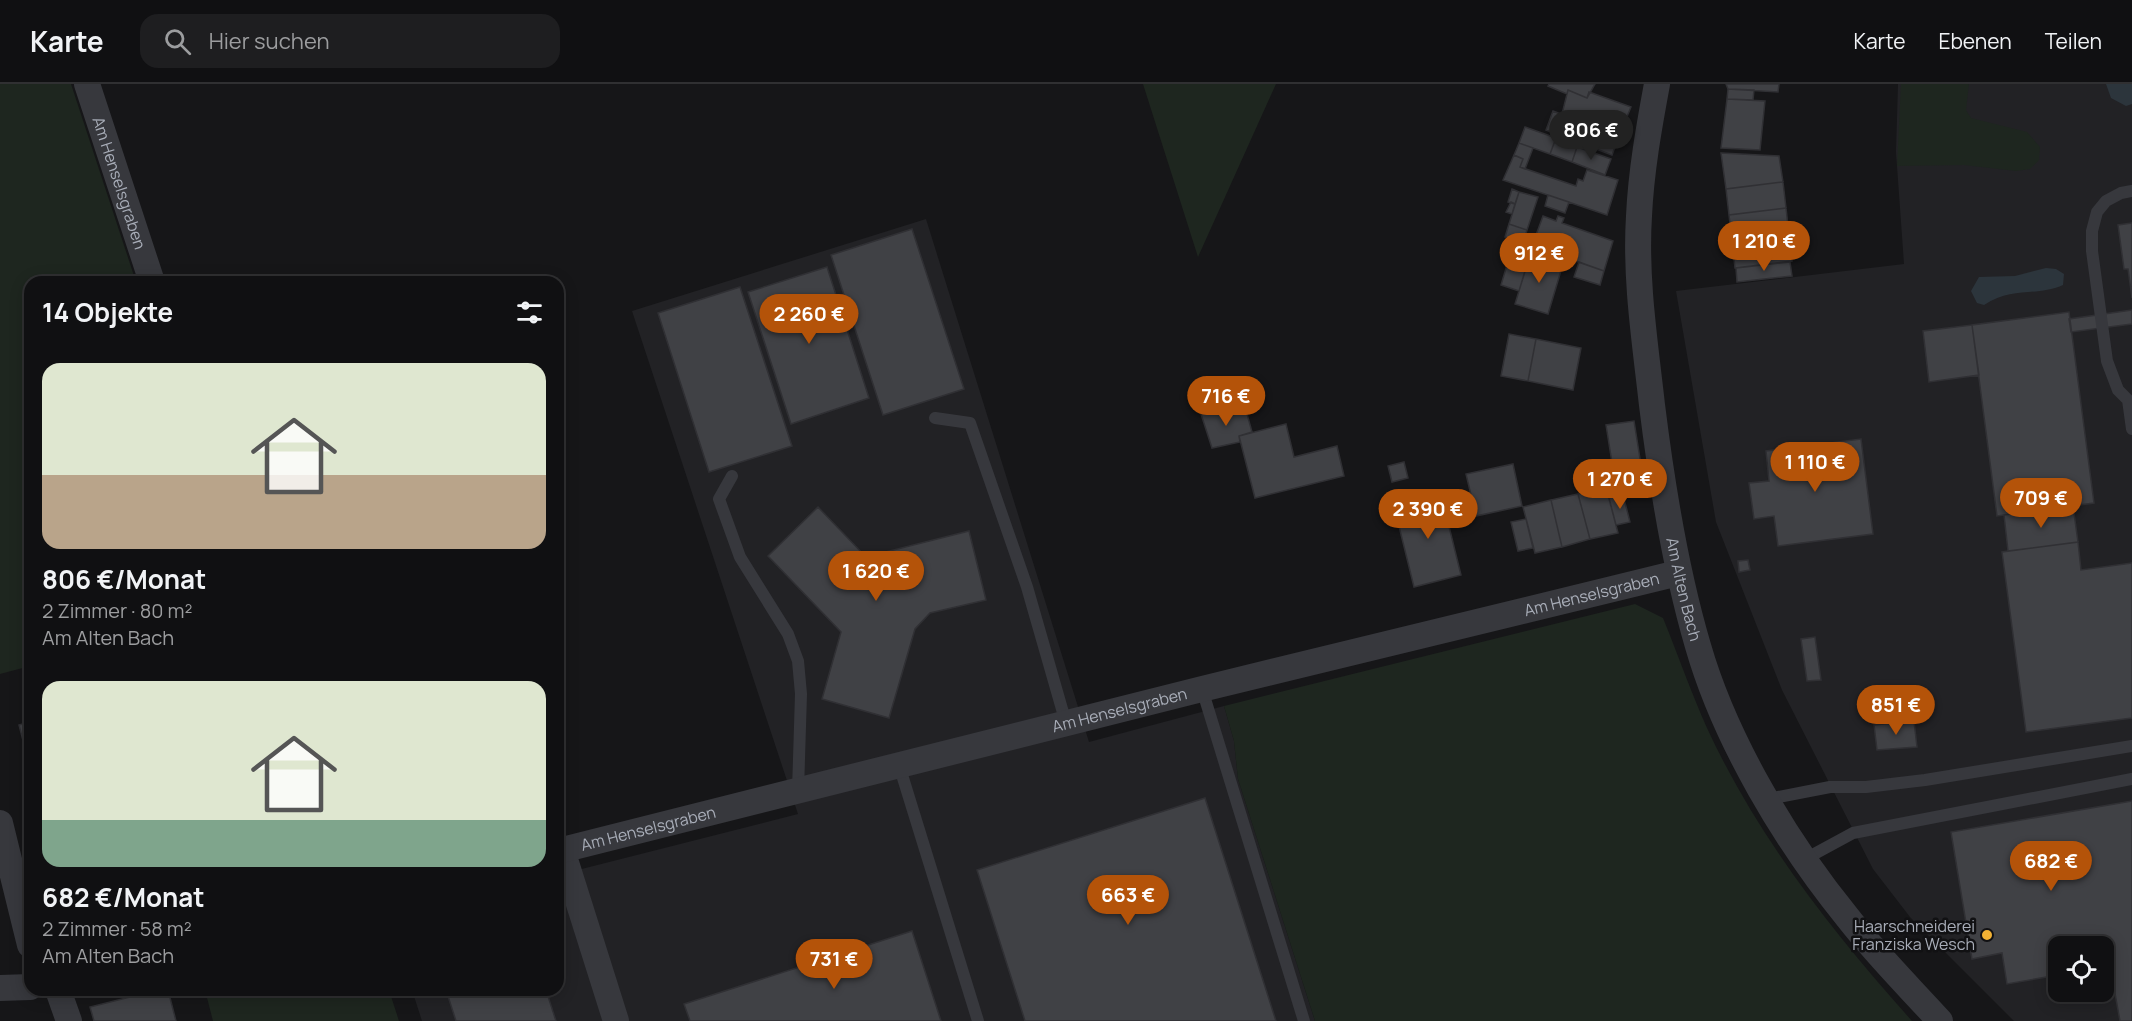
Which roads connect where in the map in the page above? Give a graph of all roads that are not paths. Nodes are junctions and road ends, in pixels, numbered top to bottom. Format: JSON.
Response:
{"nodes":[{"id":1,"x":87,"y":84,"type":"edge"},
{"id":2,"x":1657,"y":84,"type":"edge"},
{"id":3,"x":2132,"y":191,"type":"edge"},
{"id":4,"x":150,"y":276,"type":"edge"},
{"id":5,"x":935,"y":418,"type":"dead end"},
{"id":6,"x":2132,"y":429,"type":"edge"},
{"id":7,"x":732,"y":476,"type":"dead end"},
{"id":8,"x":1678,"y":573,"type":"junction"},
{"id":9,"x":1202,"y":689,"type":"junction"},
{"id":10,"x":1066,"y":723,"type":"junction"},
{"id":11,"x":2132,"y":746,"type":"edge"},
{"id":12,"x":898,"y":765,"type":"junction"},
{"id":13,"x":2132,"y":779,"type":"edge"},
{"id":14,"x":798,"y":791,"type":"junction"},
{"id":15,"x":1768,"y":799,"type":"junction"},
{"id":16,"x":0,"y":823,"type":"edge"},
{"id":17,"x":564,"y":850,"type":"edge"},
{"id":18,"x":1805,"y":860,"type":"junction"},
{"id":19,"x":564,"y":863,"type":"edge"},
{"id":20,"x":24,"y":921,"type":"edge"},
{"id":21,"x":24,"y":987,"type":"edge"},
{"id":22,"x":0,"y":988,"type":"edge"},
{"id":23,"x":60,"y":996,"type":"edge"},
{"id":24,"x":69,"y":1021,"type":"edge"},
{"id":25,"x":616,"y":1021,"type":"edge"},
{"id":26,"x":978,"y":1021,"type":"edge"},
{"id":27,"x":1304,"y":1021,"type":"edge"},
{"id":28,"x":1940,"y":1021,"type":"edge"}],
"edges":[{"from":1,"to":4,"type":"street","name":"Am Henselsgraben"},
{"from":2,"to":8,"type":"street","name":"Am Alten Bach"},
{"from":3,"to":6,"type":"lane"},
{"from":5,"to":10,"type":"lane"},
{"from":7,"to":14,"type":"lane"},
{"from":8,"to":9,"type":"street","name":"Am Henselsgraben"},
{"from":8,"to":15,"type":"street","name":"Am Alten Bach"},
{"from":9,"to":10,"type":"street","name":"Am Henselsgraben"},
{"from":9,"to":27,"type":"lane"},
{"from":10,"to":12,"type":"street","name":"Am Henselsgraben"},
{"from":11,"to":15,"type":"lane"},
{"from":12,"to":14,"type":"street","name":"Am Henselsgraben"},
{"from":12,"to":26,"type":"lane"},
{"from":13,"to":18,"type":"lane"},
{"from":14,"to":17,"type":"street","name":"Am Henselsgraben"},
{"from":15,"to":18,"type":"street","name":"Am Alten Bach"},
{"from":16,"to":20,"type":"street"},
{"from":18,"to":28,"type":"street","name":"Am Alten Bach"},
{"from":19,"to":25,"type":"street","name":"Am Henselsgraben"},
{"from":21,"to":22,"type":"street"},
{"from":23,"to":24,"type":"street"}]}
